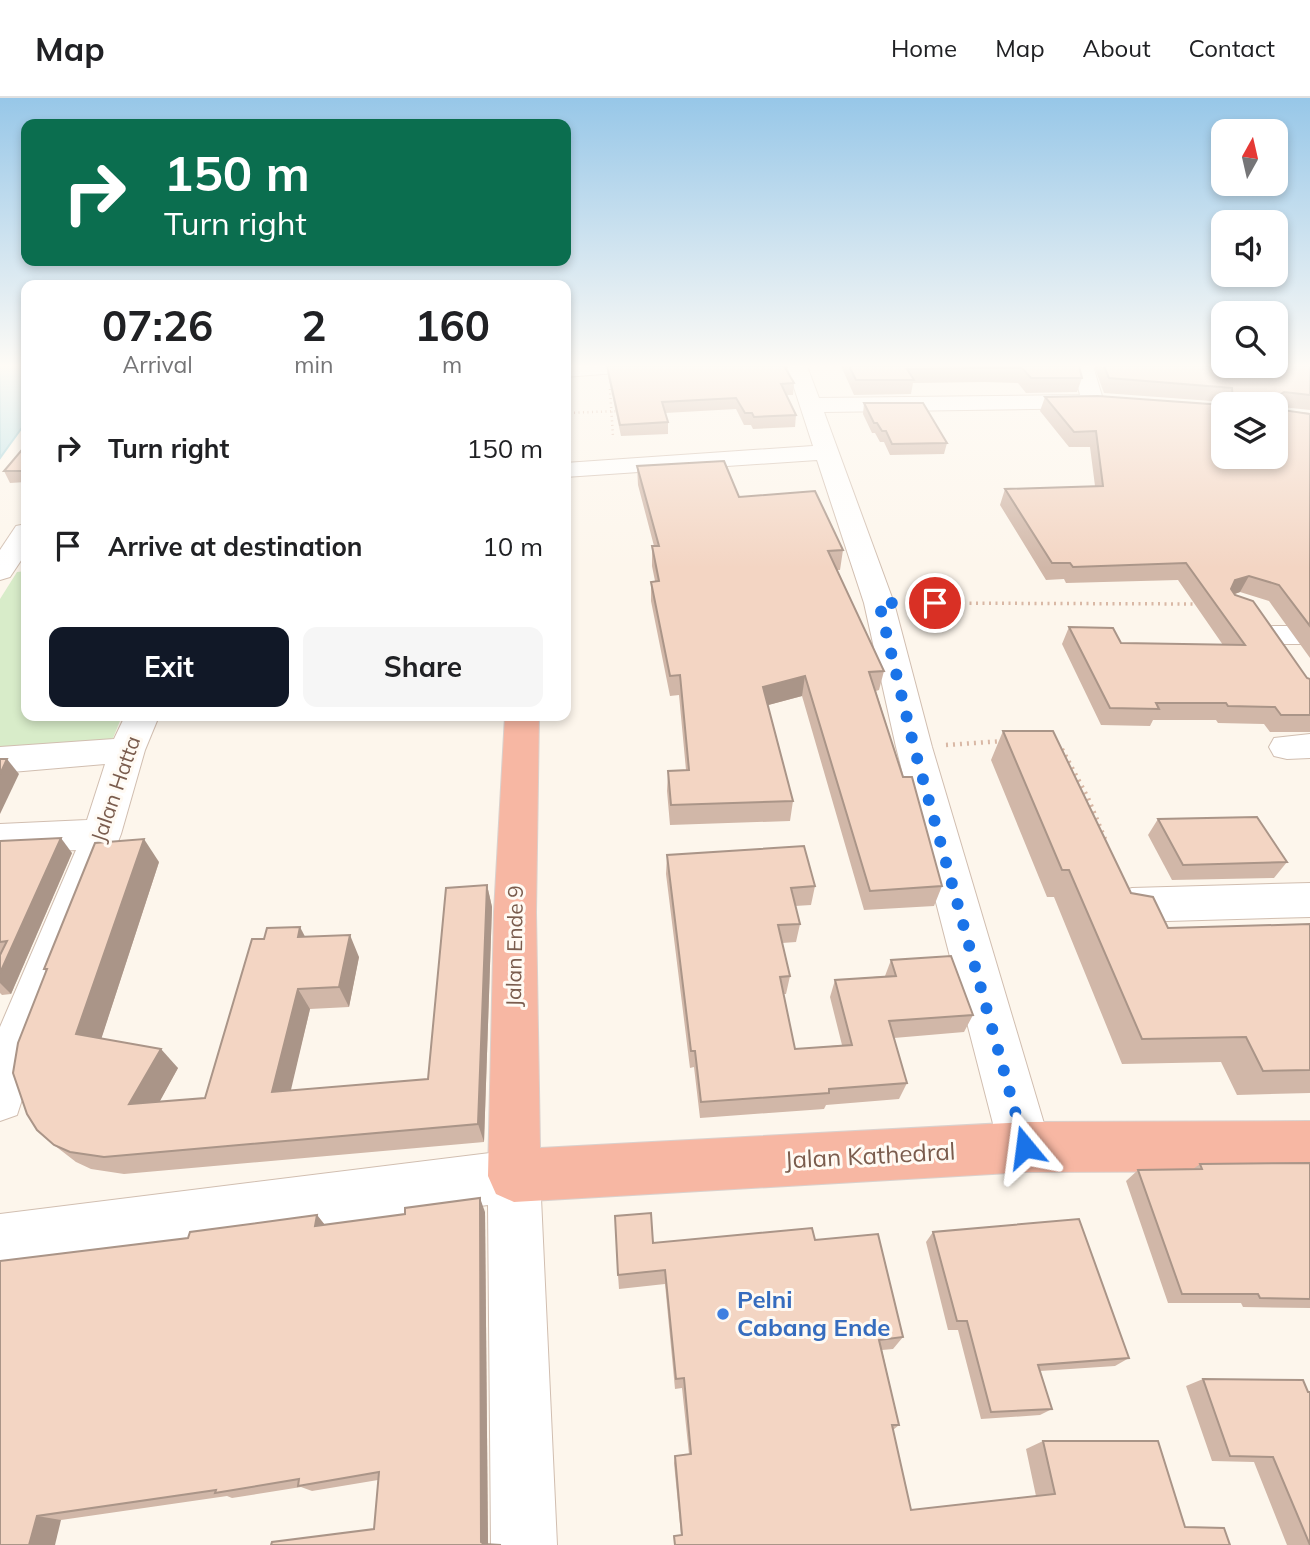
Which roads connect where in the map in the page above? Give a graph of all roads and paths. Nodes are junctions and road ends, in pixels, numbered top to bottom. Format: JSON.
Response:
{"nodes":[{"id":1,"x":613,"y":434,"type":"edge"},
{"id":2,"x":821,"y":434,"type":"edge"},
{"id":3,"x":613,"y":437,"type":"dead end"},
{"id":4,"x":827,"y":453,"type":"junction"},
{"id":5,"x":571,"y":470,"type":"edge"},
{"id":6,"x":21,"y":540,"type":"edge"},
{"id":7,"x":0,"y":571,"type":"edge"},
{"id":8,"x":879,"y":603,"type":"junction"},
{"id":9,"x":1239,"y":604,"type":"joint"},
{"id":10,"x":1273,"y":635,"type":"junction"},
{"id":11,"x":1310,"y":635,"type":"edge"},
{"id":12,"x":1295,"y":666,"type":"edge"},
{"id":13,"x":522,"y":721,"type":"edge"},
{"id":14,"x":134,"y":733,"type":"edge"},
{"id":15,"x":1055,"y":738,"type":"edge"},
{"id":16,"x":1017,"y":740,"type":"edge"},
{"id":17,"x":914,"y":747,"type":"junction"},
{"id":18,"x":0,"y":760,"type":"edge"},
{"id":19,"x":102,"y":835,"type":"junction"},
{"id":20,"x":0,"y":839,"type":"edge"},
{"id":21,"x":1108,"y":846,"type":"edge"},
{"id":22,"x":1310,"y":900,"type":"edge"},
{"id":23,"x":1132,"y":905,"type":"edge"},
{"id":24,"x":10,"y":1036,"type":"edge"},
{"id":25,"x":0,"y":1098,"type":"edge"},
{"id":26,"x":1310,"y":1146,"type":"edge"},
{"id":27,"x":1025,"y":1147,"type":"junction"},
{"id":28,"x":514,"y":1176,"type":"junction"},
{"id":29,"x":0,"y":1241,"type":"edge"},
{"id":30,"x":524,"y":1545,"type":"edge"}],
"edges":[{"from":1,"to":3,"type":"path"},
{"from":2,"to":4,"type":"street"},
{"from":4,"to":5,"type":"street"},
{"from":4,"to":8,"type":"street"},
{"from":6,"to":7,"type":"street"},
{"from":8,"to":9,"type":"path"},
{"from":8,"to":17,"type":"street"},
{"from":9,"to":10,"type":"street"},
{"from":10,"to":11,"type":"street"},
{"from":10,"to":12,"type":"street"},
{"from":13,"to":28,"type":"highway","name":"Jalan Ende 9"},
{"from":14,"to":18,"type":"street"},
{"from":14,"to":19,"type":"street","name":"Jalan Hatta"},
{"from":15,"to":21,"type":"path"},
{"from":16,"to":17,"type":"path"},
{"from":17,"to":27,"type":"street"},
{"from":19,"to":20,"type":"street"},
{"from":19,"to":24,"type":"street","name":"Jalan Hatta"},
{"from":22,"to":23,"type":"street"},
{"from":24,"to":25,"type":"street","name":"Jalan Hatta"},
{"from":26,"to":27,"type":"highway","name":"Jalan Kathedral"},
{"from":27,"to":28,"type":"highway","name":"Jalan Kathedral"},
{"from":28,"to":29,"type":"street"},
{"from":28,"to":30,"type":"street"}]}
